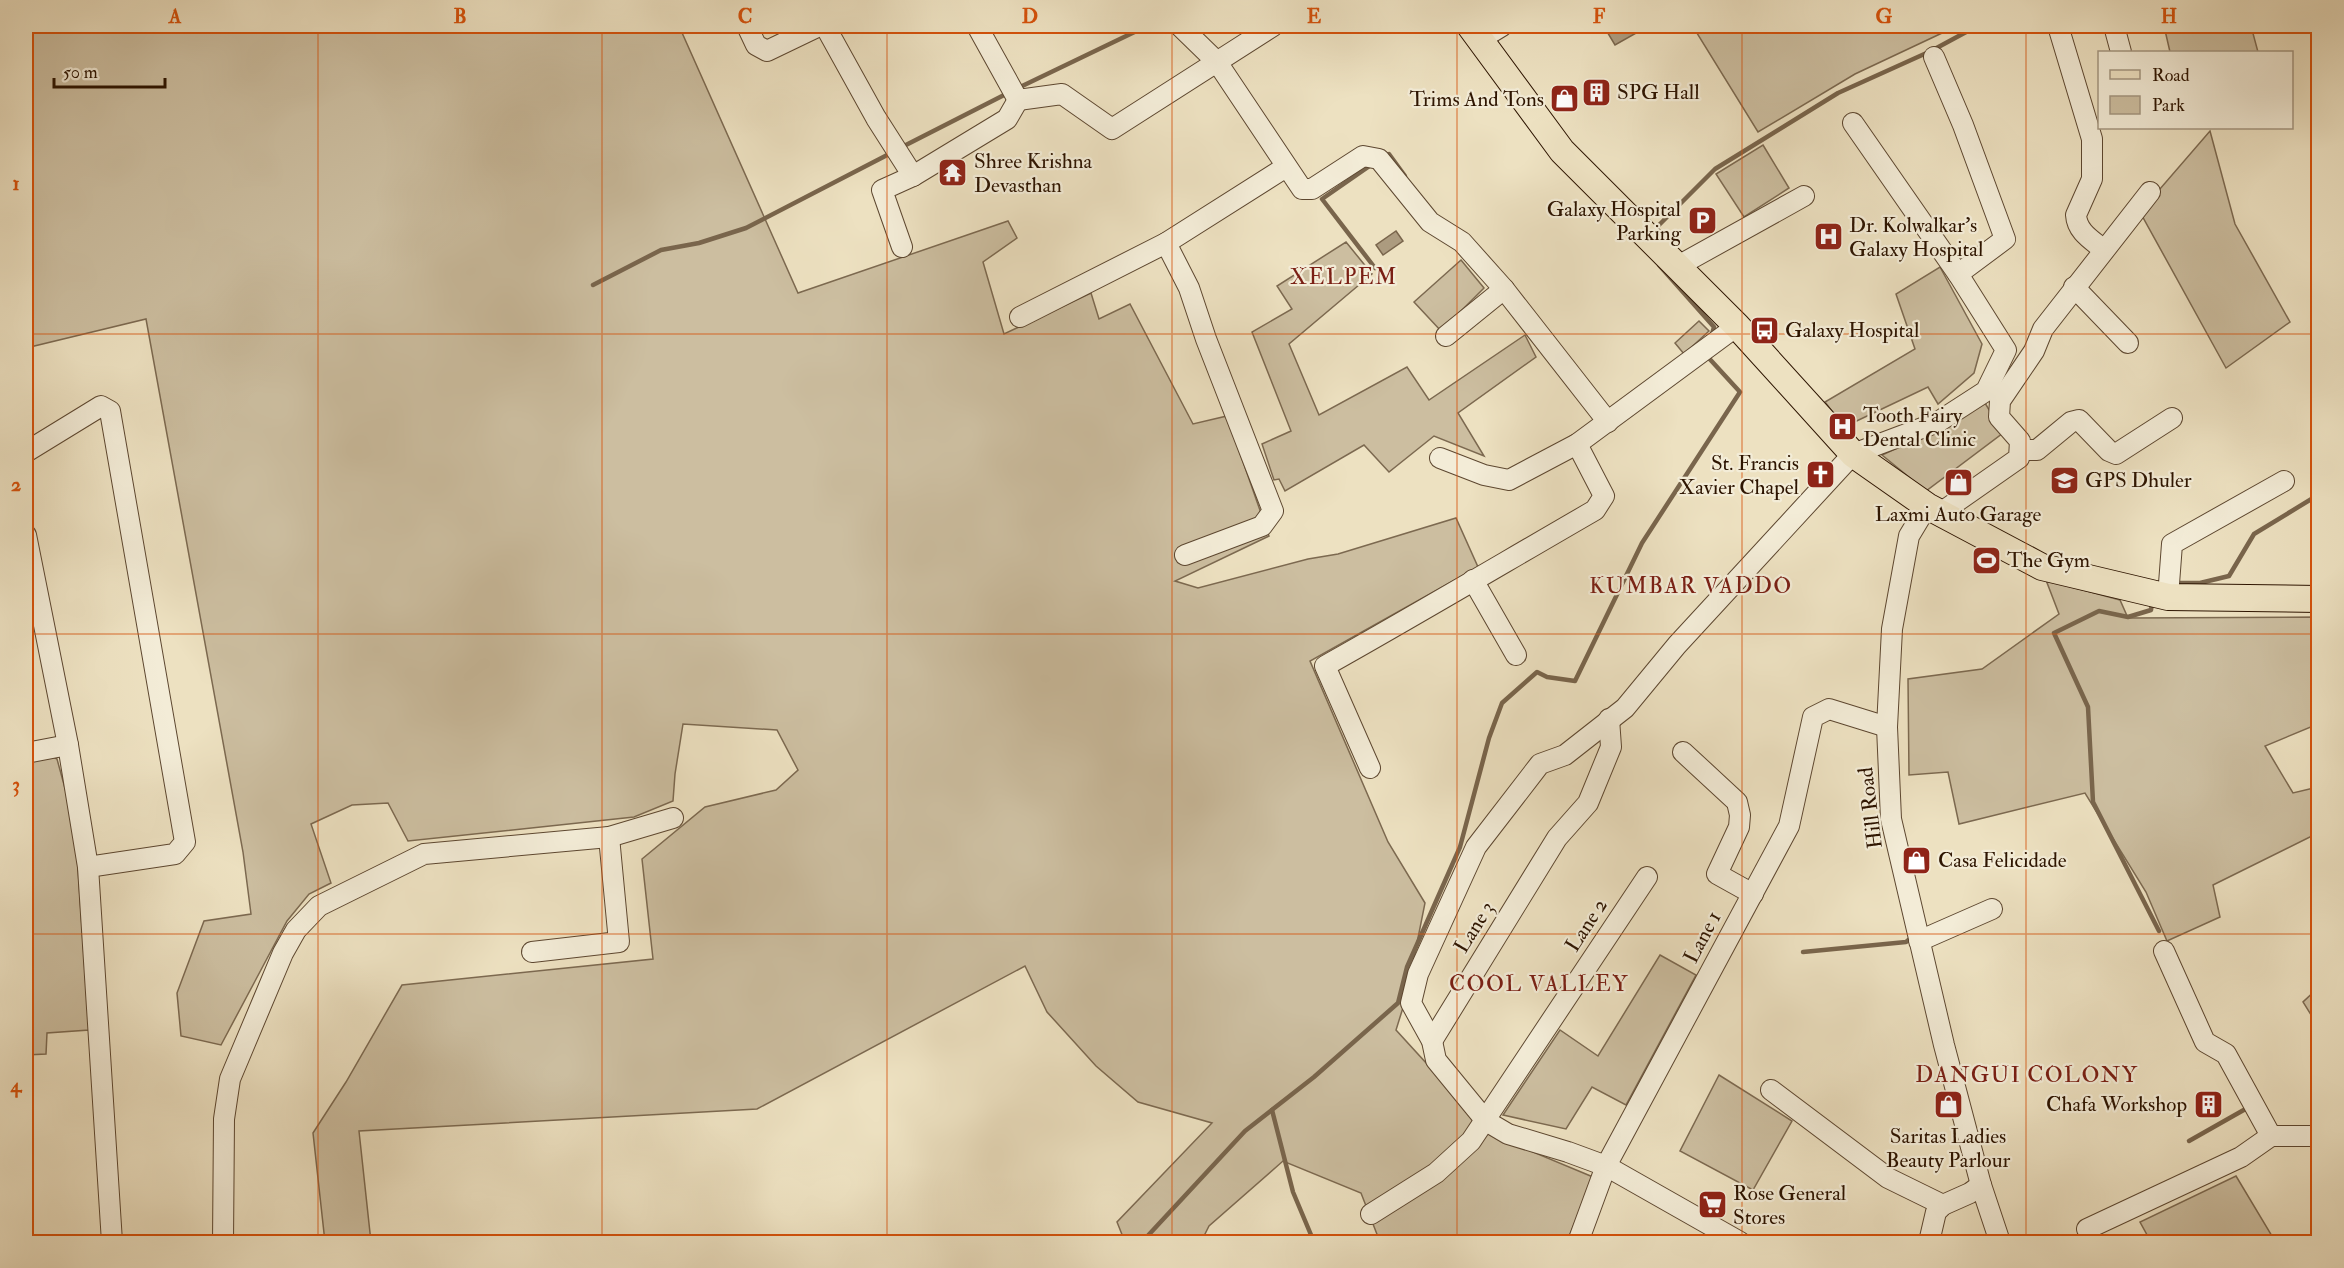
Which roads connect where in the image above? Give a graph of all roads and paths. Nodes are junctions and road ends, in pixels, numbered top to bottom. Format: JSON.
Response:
{"nodes":[{"id":1,"x":747,"y":26,"type":"edge"},
{"id":2,"x":819,"y":26,"type":"edge"},
{"id":3,"x":825,"y":26,"type":"edge"},
{"id":4,"x":977,"y":26,"type":"edge"},
{"id":5,"x":1180,"y":26,"type":"edge"},
{"id":6,"x":1273,"y":26,"type":"edge"},
{"id":7,"x":1502,"y":26,"type":"edge"},
{"id":8,"x":2058,"y":26,"type":"edge"},
{"id":9,"x":2114,"y":26,"type":"edge"},
{"id":10,"x":1474,"y":33,"type":"edge"},
{"id":11,"x":2121,"y":51,"type":"edge"},
{"id":12,"x":1934,"y":57,"type":"dead end"},
{"id":13,"x":1217,"y":62,"type":"junction"},
{"id":14,"x":1018,"y":100,"type":"junction"},
{"id":15,"x":1853,"y":123,"type":"dead end"},
{"id":16,"x":1286,"y":167,"type":"junction"},
{"id":17,"x":913,"y":176,"type":"junction"},
{"id":18,"x":2150,"y":192,"type":"dead end"},
{"id":19,"x":1804,"y":196,"type":"dead end"},
{"id":20,"x":1166,"y":243,"type":"junction"},
{"id":21,"x":902,"y":247,"type":"dead end"},
{"id":22,"x":2104,"y":250,"type":"junction"},
{"id":23,"x":1677,"y":266,"type":"junction"},
{"id":24,"x":1958,"y":274,"type":"junction"},
{"id":25,"x":2074,"y":287,"type":"junction"},
{"id":26,"x":1504,"y":289,"type":"junction"},
{"id":27,"x":1020,"y":317,"type":"dead end"},
{"id":28,"x":1737,"y":326,"type":"junction"},
{"id":29,"x":1446,"y":336,"type":"dead end"},
{"id":30,"x":2128,"y":343,"type":"dead end"},
{"id":31,"x":2172,"y":418,"type":"dead end"},
{"id":32,"x":1608,"y":422,"type":"junction"},
{"id":33,"x":1577,"y":444,"type":"junction"},
{"id":34,"x":2020,"y":450,"type":"junction"},
{"id":35,"x":26,"y":452,"type":"edge"},
{"id":36,"x":1853,"y":454,"type":"junction"},
{"id":37,"x":1440,"y":458,"type":"dead end"},
{"id":38,"x":2284,"y":481,"type":"dead end"},
{"id":39,"x":1933,"y":510,"type":"junction"},
{"id":40,"x":26,"y":535,"type":"edge"},
{"id":41,"x":1185,"y":555,"type":"dead end"},
{"id":42,"x":1473,"y":580,"type":"junction"},
{"id":43,"x":2168,"y":597,"type":"junction"},
{"id":44,"x":2319,"y":599,"type":"edge"},
{"id":45,"x":1516,"y":655,"type":"dead end"},
{"id":46,"x":1609,"y":719,"type":"junction"},
{"id":47,"x":1887,"y":727,"type":"junction"},
{"id":48,"x":68,"y":745,"type":"junction"},
{"id":49,"x":1683,"y":752,"type":"dead end"},
{"id":50,"x":26,"y":753,"type":"edge"},
{"id":51,"x":1371,"y":768,"type":"dead end"},
{"id":52,"x":673,"y":818,"type":"dead end"},
{"id":53,"x":609,"y":837,"type":"junction"},
{"id":54,"x":88,"y":867,"type":"junction"},
{"id":55,"x":1647,"y":877,"type":"dead end"},
{"id":56,"x":1752,"y":894,"type":"junction"},
{"id":57,"x":1992,"y":909,"type":"dead end"},
{"id":58,"x":1919,"y":940,"type":"junction"},
{"id":59,"x":2164,"y":951,"type":"dead end"},
{"id":60,"x":531,"y":952,"type":"dead end"},
{"id":61,"x":1432,"y":1041,"type":"junction"},
{"id":62,"x":1771,"y":1090,"type":"dead end"},
{"id":63,"x":1486,"y":1120,"type":"junction"},
{"id":64,"x":2271,"y":1136,"type":"junction"},
{"id":65,"x":2319,"y":1136,"type":"edge"},
{"id":66,"x":1606,"y":1166,"type":"junction"},
{"id":67,"x":1981,"y":1185,"type":"junction"},
{"id":68,"x":1942,"y":1204,"type":"junction"},
{"id":69,"x":1371,"y":1214,"type":"dead end"},
{"id":70,"x":2087,"y":1229,"type":"dead end"},
{"id":71,"x":112,"y":1242,"type":"edge"},
{"id":72,"x":223,"y":1242,"type":"edge"},
{"id":73,"x":1578,"y":1242,"type":"edge"},
{"id":74,"x":1740,"y":1242,"type":"edge"},
{"id":75,"x":1929,"y":1242,"type":"edge"},
{"id":76,"x":2000,"y":1242,"type":"edge"}],
"edges":[{"from":1,"to":2,"type":"street"},
{"from":3,"to":17,"type":"street"},
{"from":4,"to":14,"type":"street"},
{"from":5,"to":13,"type":"street"},
{"from":6,"to":13,"type":"street"},
{"from":7,"to":10,"type":"street"},
{"from":8,"to":22,"type":"street"},
{"from":9,"to":11,"type":"street"},
{"from":10,"to":23,"type":"main road"},
{"from":12,"to":24,"type":"street"},
{"from":13,"to":14,"type":"street"},
{"from":13,"to":16,"type":"street"},
{"from":14,"to":17,"type":"street"},
{"from":15,"to":24,"type":"street"},
{"from":16,"to":20,"type":"street"},
{"from":16,"to":26,"type":"street"},
{"from":17,"to":21,"type":"street"},
{"from":18,"to":22,"type":"street"},
{"from":19,"to":23,"type":"street"},
{"from":20,"to":27,"type":"street"},
{"from":20,"to":41,"type":"street"},
{"from":22,"to":25,"type":"street"},
{"from":23,"to":28,"type":"main road"},
{"from":24,"to":36,"type":"street"},
{"from":25,"to":30,"type":"street"},
{"from":25,"to":34,"type":"street"},
{"from":26,"to":29,"type":"street"},
{"from":26,"to":32,"type":"street"},
{"from":28,"to":32,"type":"street"},
{"from":28,"to":36,"type":"main road"},
{"from":31,"to":34,"type":"street"},
{"from":32,"to":33,"type":"street"},
{"from":33,"to":37,"type":"street"},
{"from":33,"to":42,"type":"street"},
{"from":34,"to":39,"type":"street"},
{"from":35,"to":54,"type":"street"},
{"from":36,"to":39,"type":"main road"},
{"from":36,"to":46,"type":"street"},
{"from":38,"to":43,"type":"street"},
{"from":39,"to":43,"type":"main road"},
{"from":39,"to":47,"type":"street","name":"Hill Road"},
{"from":40,"to":48,"type":"street"},
{"from":42,"to":45,"type":"street"},
{"from":42,"to":51,"type":"street"},
{"from":43,"to":44,"type":"main road"},
{"from":46,"to":61,"type":"street","name":"Lane 3"},
{"from":46,"to":61,"type":"street"},
{"from":47,"to":56,"type":"street","name":"Lane 1"},
{"from":47,"to":58,"type":"street","name":"Hill Road"},
{"from":48,"to":50,"type":"street"},
{"from":48,"to":54,"type":"street"},
{"from":49,"to":56,"type":"street"},
{"from":52,"to":53,"type":"street"},
{"from":53,"to":60,"type":"street"},
{"from":53,"to":72,"type":"street"},
{"from":54,"to":71,"type":"street"},
{"from":55,"to":63,"type":"street","name":"Lane 2"},
{"from":56,"to":66,"type":"street","name":"Lane 1"},
{"from":57,"to":58,"type":"street"},
{"from":58,"to":67,"type":"street","name":"Hill Road"},
{"from":59,"to":64,"type":"street"},
{"from":61,"to":63,"type":"street"},
{"from":62,"to":68,"type":"street"},
{"from":63,"to":66,"type":"street"},
{"from":63,"to":69,"type":"street","name":"Lane 2"},
{"from":64,"to":65,"type":"street"},
{"from":64,"to":70,"type":"street"},
{"from":66,"to":73,"type":"street","name":"Lane 1"},
{"from":66,"to":74,"type":"street"},
{"from":67,"to":68,"type":"street"},
{"from":67,"to":76,"type":"street","name":"Hill Road"},
{"from":68,"to":75,"type":"street"}]}
